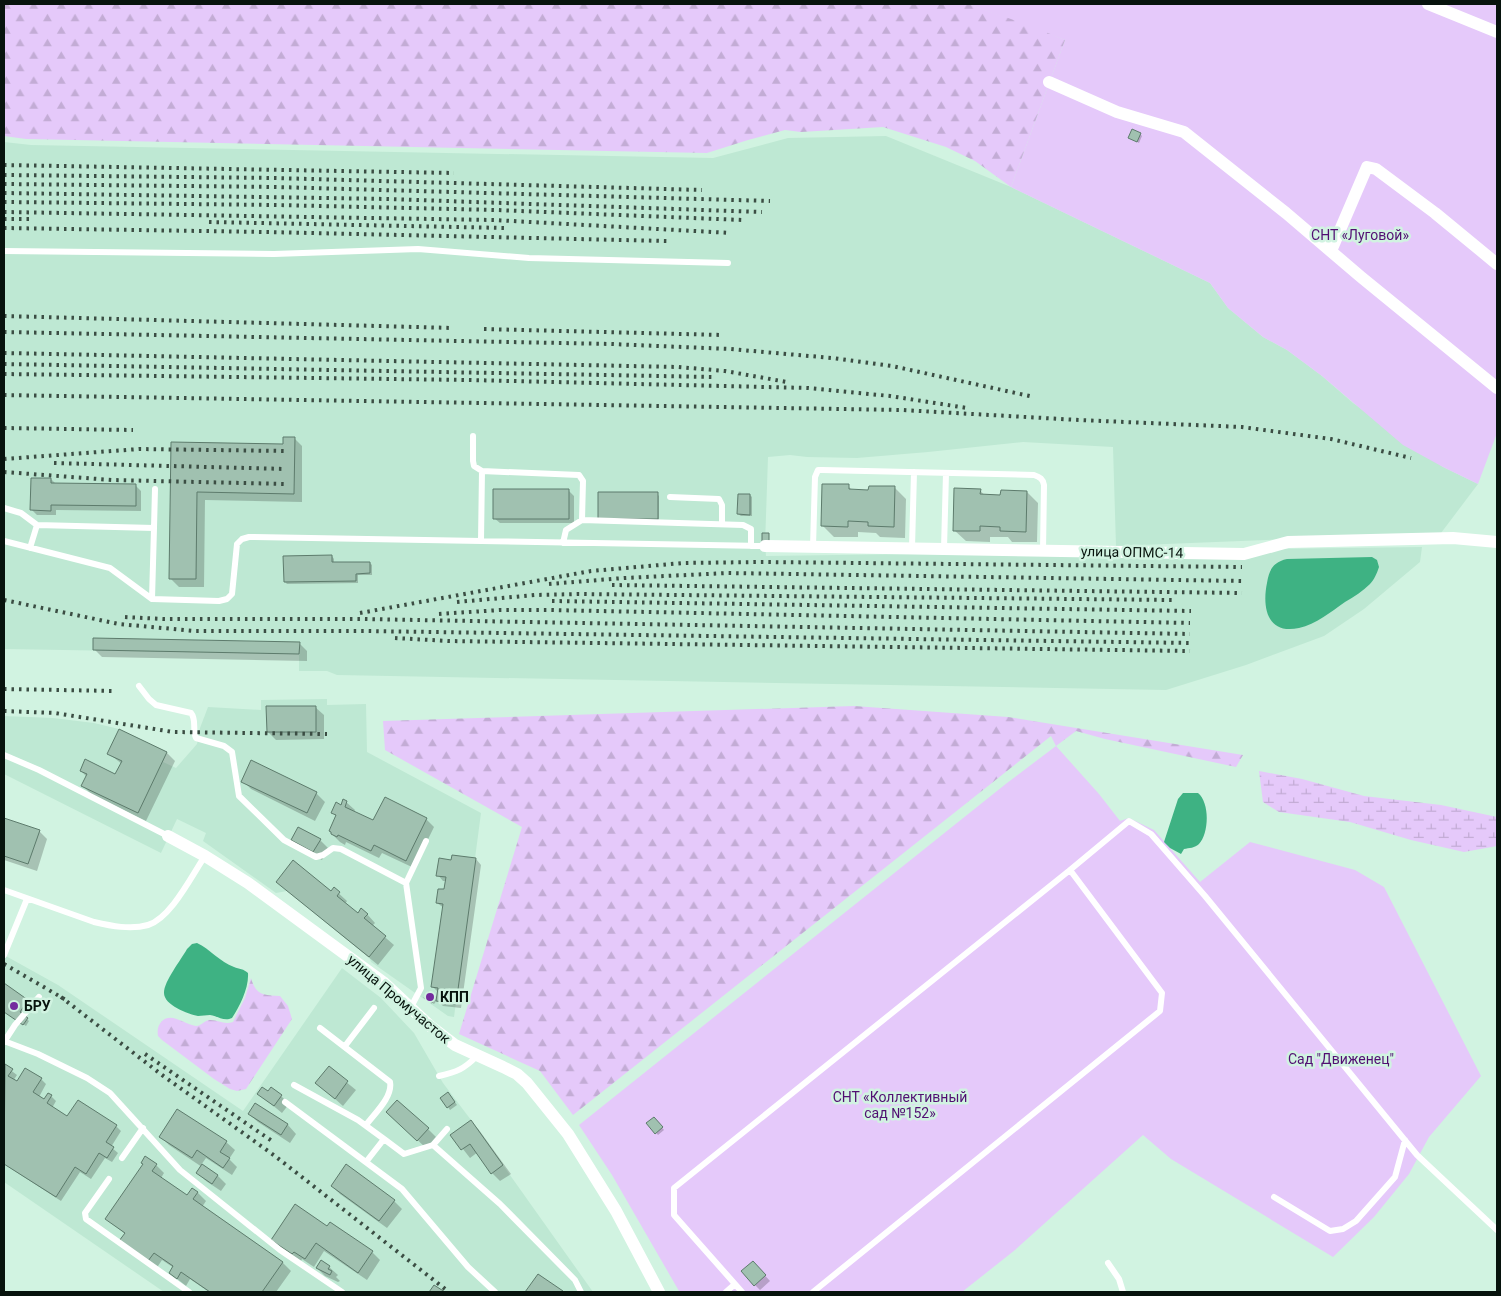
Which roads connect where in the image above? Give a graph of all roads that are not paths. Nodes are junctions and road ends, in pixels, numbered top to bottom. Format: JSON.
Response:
{"nodes":[{"id":1,"x":1428,"y":4,"type":"edge"},
{"id":2,"x":1497,"y":32,"type":"edge"},
{"id":3,"x":1049,"y":82,"type":"dead end"},
{"id":4,"x":4,"y":251,"type":"edge"},
{"id":5,"x":1331,"y":251,"type":"junction"},
{"id":6,"x":728,"y":263,"type":"dead end"},
{"id":7,"x":1497,"y":264,"type":"edge"},
{"id":8,"x":1496,"y":385,"type":"edge"},
{"id":9,"x":473,"y":436,"type":"dead end"},
{"id":10,"x":482,"y":471,"type":"junction"},
{"id":11,"x":914,"y":472,"type":"junction"},
{"id":12,"x":946,"y":473,"type":"junction"},
{"id":13,"x":155,"y":490,"type":"dead end"},
{"id":14,"x":670,"y":497,"type":"dead end"},
{"id":15,"x":4,"y":508,"type":"edge"},
{"id":16,"x":582,"y":520,"type":"junction"},
{"id":17,"x":722,"y":524,"type":"junction"},
{"id":18,"x":37,"y":525,"type":"junction"},
{"id":19,"x":154,"y":528,"type":"junction"},
{"id":20,"x":4,"y":541,"type":"edge"},
{"id":21,"x":481,"y":541,"type":"junction"},
{"id":22,"x":1497,"y":542,"type":"edge"},
{"id":23,"x":563,"y":543,"type":"junction"},
{"id":24,"x":751,"y":546,"type":"junction"},
{"id":25,"x":765,"y":546,"type":"joint"},
{"id":26,"x":813,"y":547,"type":"junction"},
{"id":27,"x":30,"y":548,"type":"junction"},
{"id":28,"x":912,"y":548,"type":"junction"},
{"id":29,"x":944,"y":549,"type":"junction"},
{"id":30,"x":1042,"y":550,"type":"junction"},
{"id":31,"x":152,"y":598,"type":"junction"},
{"id":32,"x":139,"y":686,"type":"dead end"},
{"id":33,"x":4,"y":755,"type":"edge"},
{"id":34,"x":168,"y":836,"type":"joint"},
{"id":35,"x":426,"y":841,"type":"dead end"},
{"id":36,"x":205,"y":856,"type":"junction"},
{"id":37,"x":1070,"y":870,"type":"junction"},
{"id":38,"x":406,"y":883,"type":"junction"},
{"id":39,"x":4,"y":890,"type":"edge"},
{"id":40,"x":27,"y":899,"type":"junction"},
{"id":41,"x":4,"y":955,"type":"edge"},
{"id":42,"x":39,"y":997,"type":"dead end"},
{"id":43,"x":411,"y":1007,"type":"junction"},
{"id":44,"x":374,"y":1008,"type":"dead end"},
{"id":45,"x":320,"y":1028,"type":"dead end"},
{"id":46,"x":4,"y":1041,"type":"edge"},
{"id":47,"x":345,"y":1046,"type":"junction"},
{"id":48,"x":477,"y":1056,"type":"junction"},
{"id":49,"x":439,"y":1076,"type":"dead end"},
{"id":50,"x":294,"y":1085,"type":"dead end"},
{"id":51,"x":285,"y":1102,"type":"dead end"},
{"id":52,"x":366,"y":1125,"type":"junction"},
{"id":53,"x":143,"y":1128,"type":"junction"},
{"id":54,"x":447,"y":1129,"type":"dead end"},
{"id":55,"x":384,"y":1138,"type":"junction"},
{"id":56,"x":1405,"y":1140,"type":"junction"},
{"id":57,"x":433,"y":1145,"type":"junction"},
{"id":58,"x":122,"y":1158,"type":"dead end"},
{"id":59,"x":366,"y":1162,"type":"junction"},
{"id":60,"x":109,"y":1179,"type":"dead end"},
{"id":61,"x":1274,"y":1197,"type":"dead end"},
{"id":62,"x":1497,"y":1230,"type":"edge"},
{"id":63,"x":1108,"y":1263,"type":"dead end"},
{"id":64,"x":735,"y":1284,"type":"junction"},
{"id":65,"x":189,"y":1292,"type":"edge"},
{"id":66,"x":342,"y":1292,"type":"edge"},
{"id":67,"x":495,"y":1292,"type":"edge"},
{"id":68,"x":581,"y":1292,"type":"edge"},
{"id":69,"x":659,"y":1292,"type":"edge"},
{"id":70,"x":726,"y":1292,"type":"edge"},
{"id":71,"x":742,"y":1292,"type":"edge"},
{"id":72,"x":813,"y":1292,"type":"edge"},
{"id":73,"x":1123,"y":1292,"type":"edge"}],
"edges":[{"from":1,"to":2,"type":"street"},
{"from":3,"to":5,"type":"street"},
{"from":4,"to":6,"type":"lane"},
{"from":5,"to":7,"type":"street"},
{"from":5,"to":8,"type":"street"},
{"from":9,"to":10,"type":"lane"},
{"from":10,"to":16,"type":"lane"},
{"from":10,"to":21,"type":"lane"},
{"from":11,"to":12,"type":"lane"},
{"from":11,"to":26,"type":"lane"},
{"from":11,"to":28,"type":"lane"},
{"from":12,"to":29,"type":"lane"},
{"from":12,"to":30,"type":"lane"},
{"from":13,"to":19,"type":"lane"},
{"from":14,"to":17,"type":"lane"},
{"from":15,"to":18,"type":"lane"},
{"from":16,"to":17,"type":"lane"},
{"from":16,"to":23,"type":"lane"},
{"from":17,"to":24,"type":"lane"},
{"from":18,"to":19,"type":"lane"},
{"from":18,"to":27,"type":"lane"},
{"from":19,"to":31,"type":"lane"},
{"from":20,"to":27,"type":"lane"},
{"from":21,"to":23,"type":"lane"},
{"from":21,"to":31,"type":"lane"},
{"from":22,"to":30,"type":"street","name":"улица ОПМС-14"},
{"from":23,"to":24,"type":"lane"},
{"from":24,"to":25,"type":"lane"},
{"from":25,"to":26,"type":"street","name":"улица ОПМС-14"},
{"from":26,"to":28,"type":"street","name":"улица ОПМС-14"},
{"from":27,"to":31,"type":"lane"},
{"from":28,"to":29,"type":"street","name":"улица ОПМС-14"},
{"from":29,"to":30,"type":"street","name":"улица ОПМС-14"},
{"from":32,"to":38,"type":"lane"},
{"from":33,"to":34,"type":"lane"},
{"from":34,"to":36,"type":"street","name":"улица Промучасток"},
{"from":35,"to":38,"type":"lane"},
{"from":36,"to":40,"type":"lane"},
{"from":36,"to":43,"type":"street","name":"улица Промучасток"},
{"from":37,"to":56,"type":"lane"},
{"from":37,"to":64,"type":"lane"},
{"from":37,"to":72,"type":"lane"},
{"from":38,"to":43,"type":"lane"},
{"from":39,"to":40,"type":"lane"},
{"from":40,"to":41,"type":"lane"},
{"from":42,"to":46,"type":"lane"},
{"from":43,"to":48,"type":"street","name":"улица Промучасток"},
{"from":44,"to":47,"type":"lane"},
{"from":45,"to":47,"type":"lane"},
{"from":46,"to":53,"type":"lane"},
{"from":47,"to":52,"type":"lane"},
{"from":48,"to":49,"type":"lane"},
{"from":48,"to":69,"type":"street","name":"улица Промучасток"},
{"from":50,"to":52,"type":"lane"},
{"from":51,"to":59,"type":"lane"},
{"from":52,"to":55,"type":"lane"},
{"from":53,"to":58,"type":"lane"},
{"from":53,"to":66,"type":"lane"},
{"from":54,"to":57,"type":"lane"},
{"from":55,"to":57,"type":"lane"},
{"from":55,"to":59,"type":"lane"},
{"from":56,"to":61,"type":"lane"},
{"from":56,"to":62,"type":"lane"},
{"from":57,"to":68,"type":"lane"},
{"from":59,"to":67,"type":"lane"},
{"from":60,"to":65,"type":"lane"},
{"from":63,"to":73,"type":"lane"},
{"from":64,"to":70,"type":"lane"},
{"from":64,"to":71,"type":"lane"}]}
